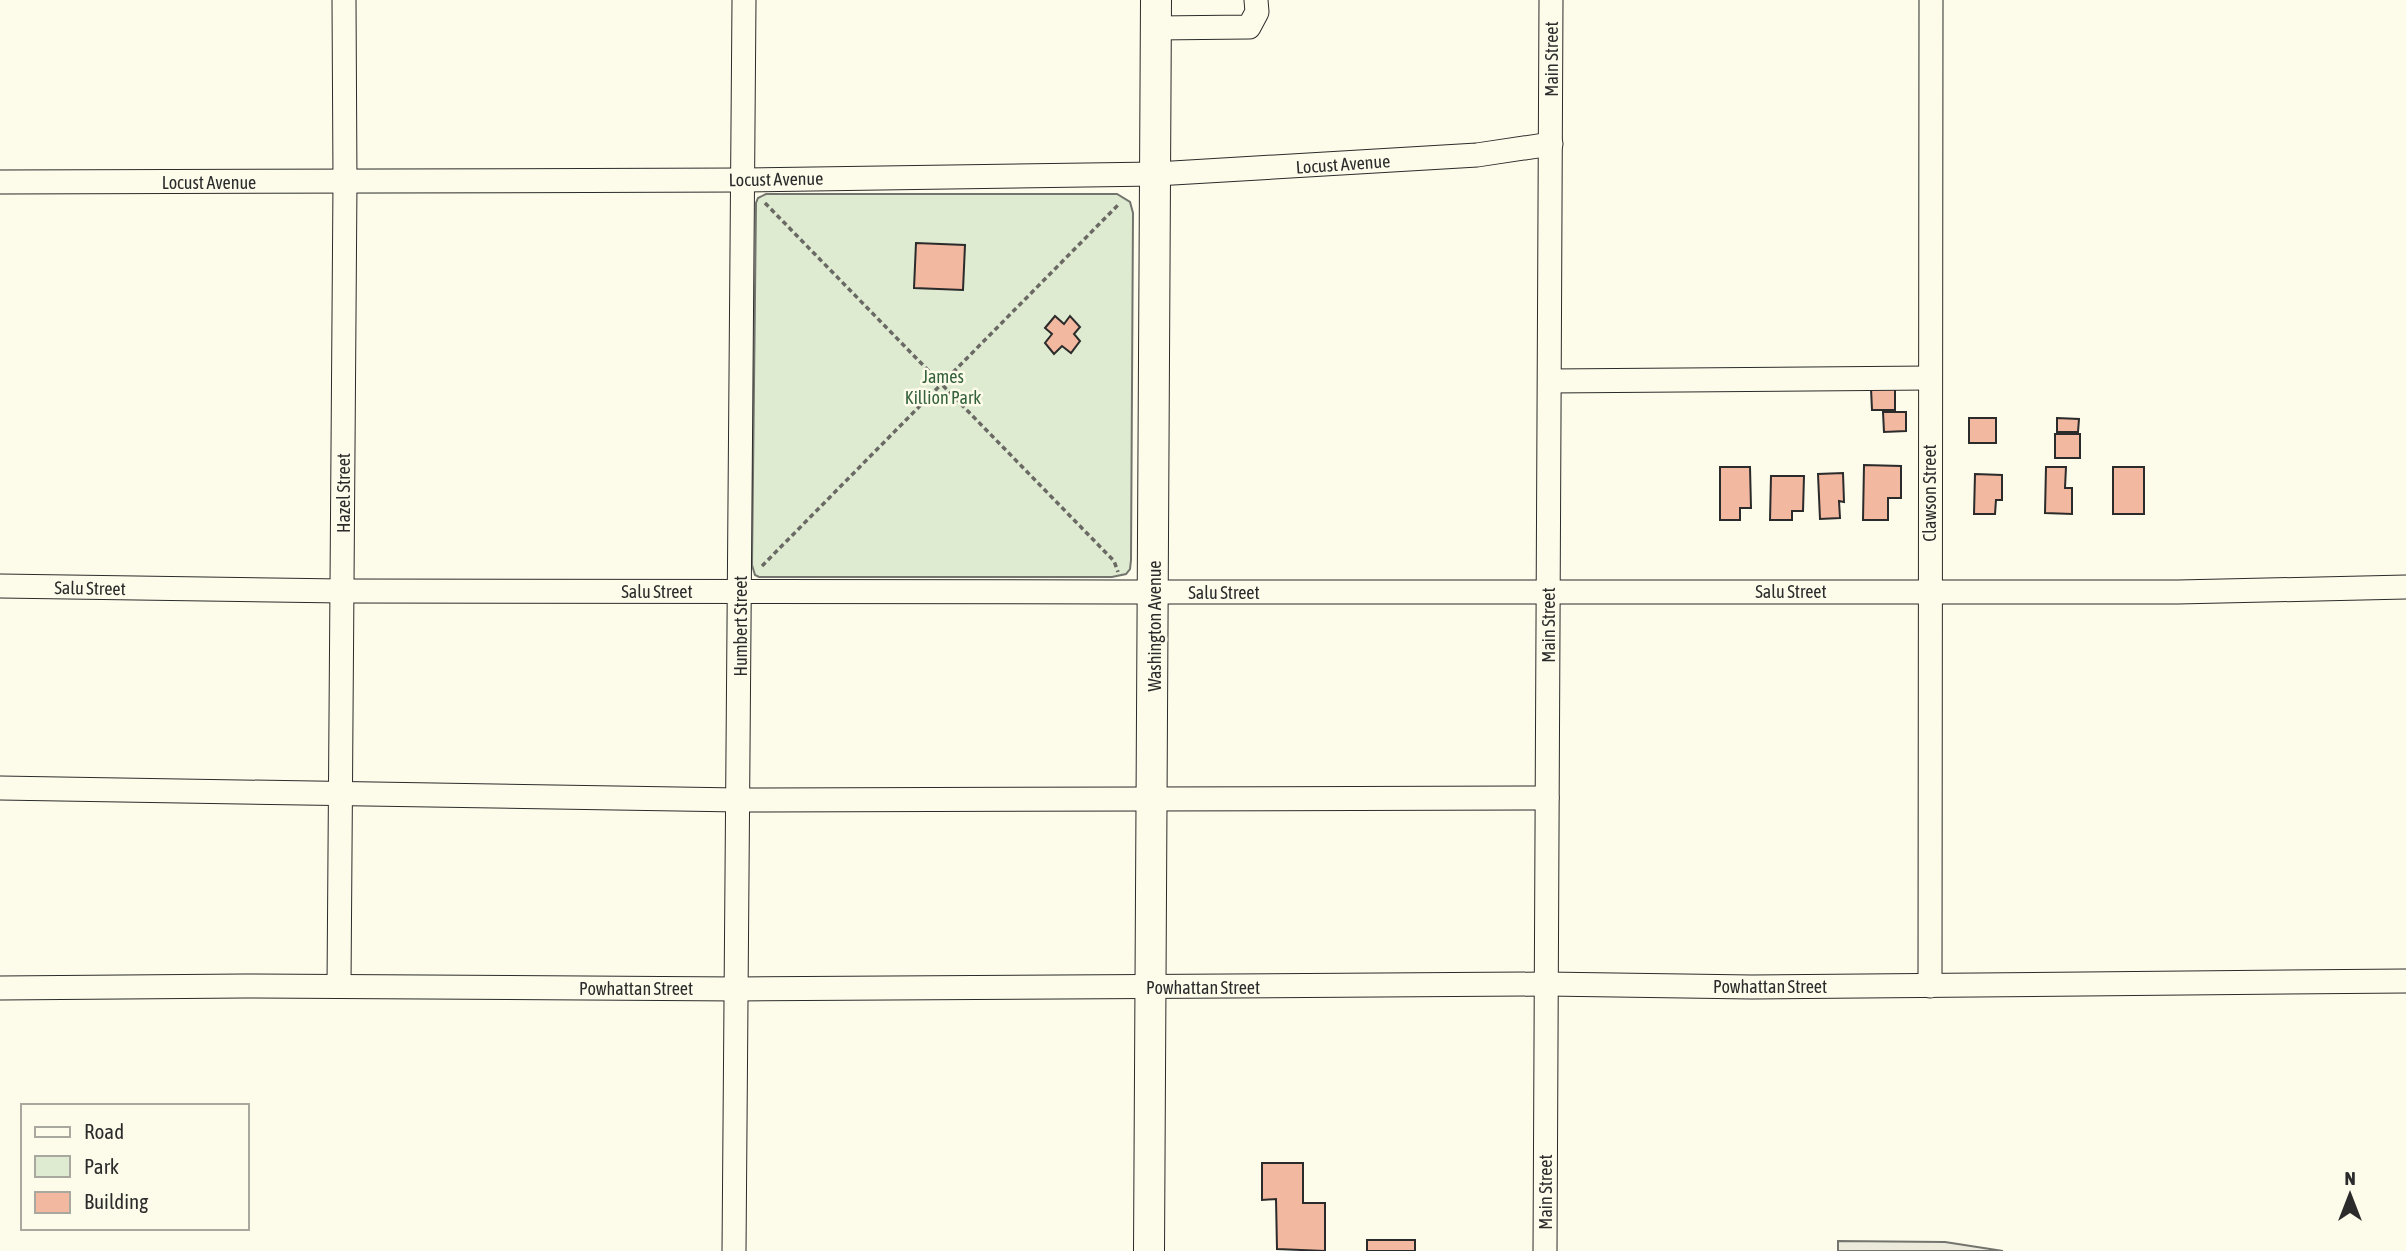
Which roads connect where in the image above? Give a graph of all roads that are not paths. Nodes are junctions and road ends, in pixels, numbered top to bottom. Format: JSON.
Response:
{"nodes":[{"id":1,"x":344,"y":0,"type":"edge"},
{"id":2,"x":744,"y":0,"type":"edge"},
{"id":3,"x":1256,"y":0,"type":"edge"},
{"id":4,"x":1551,"y":0,"type":"edge"},
{"id":5,"x":1931,"y":0,"type":"edge"},
{"id":6,"x":1156,"y":14,"type":"edge"},
{"id":7,"x":1551,"y":144,"type":"junction"},
{"id":8,"x":1156,"y":174,"type":"junction"},
{"id":9,"x":743,"y":180,"type":"junction"},
{"id":10,"x":0,"y":182,"type":"edge"},
{"id":11,"x":345,"y":182,"type":"junction"},
{"id":12,"x":1930,"y":379,"type":"junction"},
{"id":13,"x":1550,"y":381,"type":"junction"},
{"id":14,"x":0,"y":586,"type":"edge"},
{"id":15,"x":2406,"y":587,"type":"edge"},
{"id":16,"x":342,"y":591,"type":"junction"},
{"id":17,"x":740,"y":591,"type":"junction"},
{"id":18,"x":1548,"y":591,"type":"junction"},
{"id":19,"x":1929,"y":591,"type":"junction"},
{"id":20,"x":1154,"y":592,"type":"junction"},
{"id":21,"x":0,"y":788,"type":"edge"},
{"id":22,"x":341,"y":795,"type":"junction"},
{"id":23,"x":1153,"y":797,"type":"junction"},
{"id":24,"x":1547,"y":797,"type":"junction"},
{"id":25,"x":739,"y":800,"type":"junction"},
{"id":26,"x":2406,"y":981,"type":"edge"},
{"id":27,"x":1546,"y":985,"type":"junction"},
{"id":28,"x":339,"y":986,"type":"junction"},
{"id":29,"x":1930,"y":986,"type":"junction"},
{"id":30,"x":1152,"y":987,"type":"junction"},
{"id":31,"x":0,"y":988,"type":"edge"},
{"id":32,"x":738,"y":989,"type":"junction"},
{"id":33,"x":734,"y":1251,"type":"edge"},
{"id":34,"x":1149,"y":1251,"type":"edge"},
{"id":35,"x":1545,"y":1251,"type":"edge"}],
"edges":[{"from":1,"to":11,"type":"street","name":"Hazel Street"},
{"from":2,"to":9,"type":"street","name":"Humbert Street"},
{"from":3,"to":6,"type":"street"},
{"from":4,"to":7,"type":"street","name":"Main Street"},
{"from":5,"to":12,"type":"street","name":"Clawson Street"},
{"from":6,"to":8,"type":"main road","name":"Washington Avenue"},
{"from":7,"to":8,"type":"street","name":"Locust Avenue"},
{"from":7,"to":13,"type":"street","name":"Main Street"},
{"from":8,"to":9,"type":"street","name":"Locust Avenue"},
{"from":8,"to":20,"type":"main road","name":"Washington Avenue"},
{"from":9,"to":11,"type":"street","name":"Locust Avenue"},
{"from":9,"to":17,"type":"street","name":"Humbert Street"},
{"from":10,"to":11,"type":"street","name":"Locust Avenue"},
{"from":11,"to":16,"type":"street","name":"Hazel Street"},
{"from":12,"to":13,"type":"street"},
{"from":12,"to":19,"type":"street","name":"Clawson Street"},
{"from":13,"to":18,"type":"street","name":"Main Street"},
{"from":14,"to":16,"type":"street","name":"Salu Street"},
{"from":15,"to":19,"type":"street","name":"Salu Street"},
{"from":16,"to":17,"type":"street","name":"Salu Street"},
{"from":16,"to":22,"type":"street","name":"Hazel Street"},
{"from":17,"to":20,"type":"street","name":"Salu Street"},
{"from":17,"to":25,"type":"street","name":"Humbert Street"},
{"from":18,"to":19,"type":"street","name":"Salu Street"},
{"from":18,"to":20,"type":"street","name":"Salu Street"},
{"from":18,"to":24,"type":"street","name":"Main Street"},
{"from":19,"to":29,"type":"street","name":"Clawson Street"},
{"from":20,"to":23,"type":"main road","name":"Washington Avenue"},
{"from":21,"to":22,"type":"street"},
{"from":22,"to":25,"type":"street"},
{"from":22,"to":28,"type":"street","name":"Hazel Street"},
{"from":23,"to":24,"type":"street"},
{"from":23,"to":25,"type":"street"},
{"from":23,"to":30,"type":"main road","name":"Washington Avenue"},
{"from":24,"to":27,"type":"street","name":"Main Street"},
{"from":25,"to":32,"type":"street","name":"Humbert Street"},
{"from":26,"to":29,"type":"street","name":"Powhattan Street"},
{"from":27,"to":29,"type":"street","name":"Powhattan Street"},
{"from":27,"to":30,"type":"street","name":"Powhattan Street"},
{"from":27,"to":35,"type":"street","name":"Main Street"},
{"from":28,"to":31,"type":"street","name":"Powhattan Street"},
{"from":28,"to":32,"type":"street","name":"Powhattan Street"},
{"from":30,"to":32,"type":"street","name":"Powhattan Street"},
{"from":30,"to":34,"type":"main road","name":"Washington Avenue"},
{"from":32,"to":33,"type":"street","name":"Humbert Street"}]}
